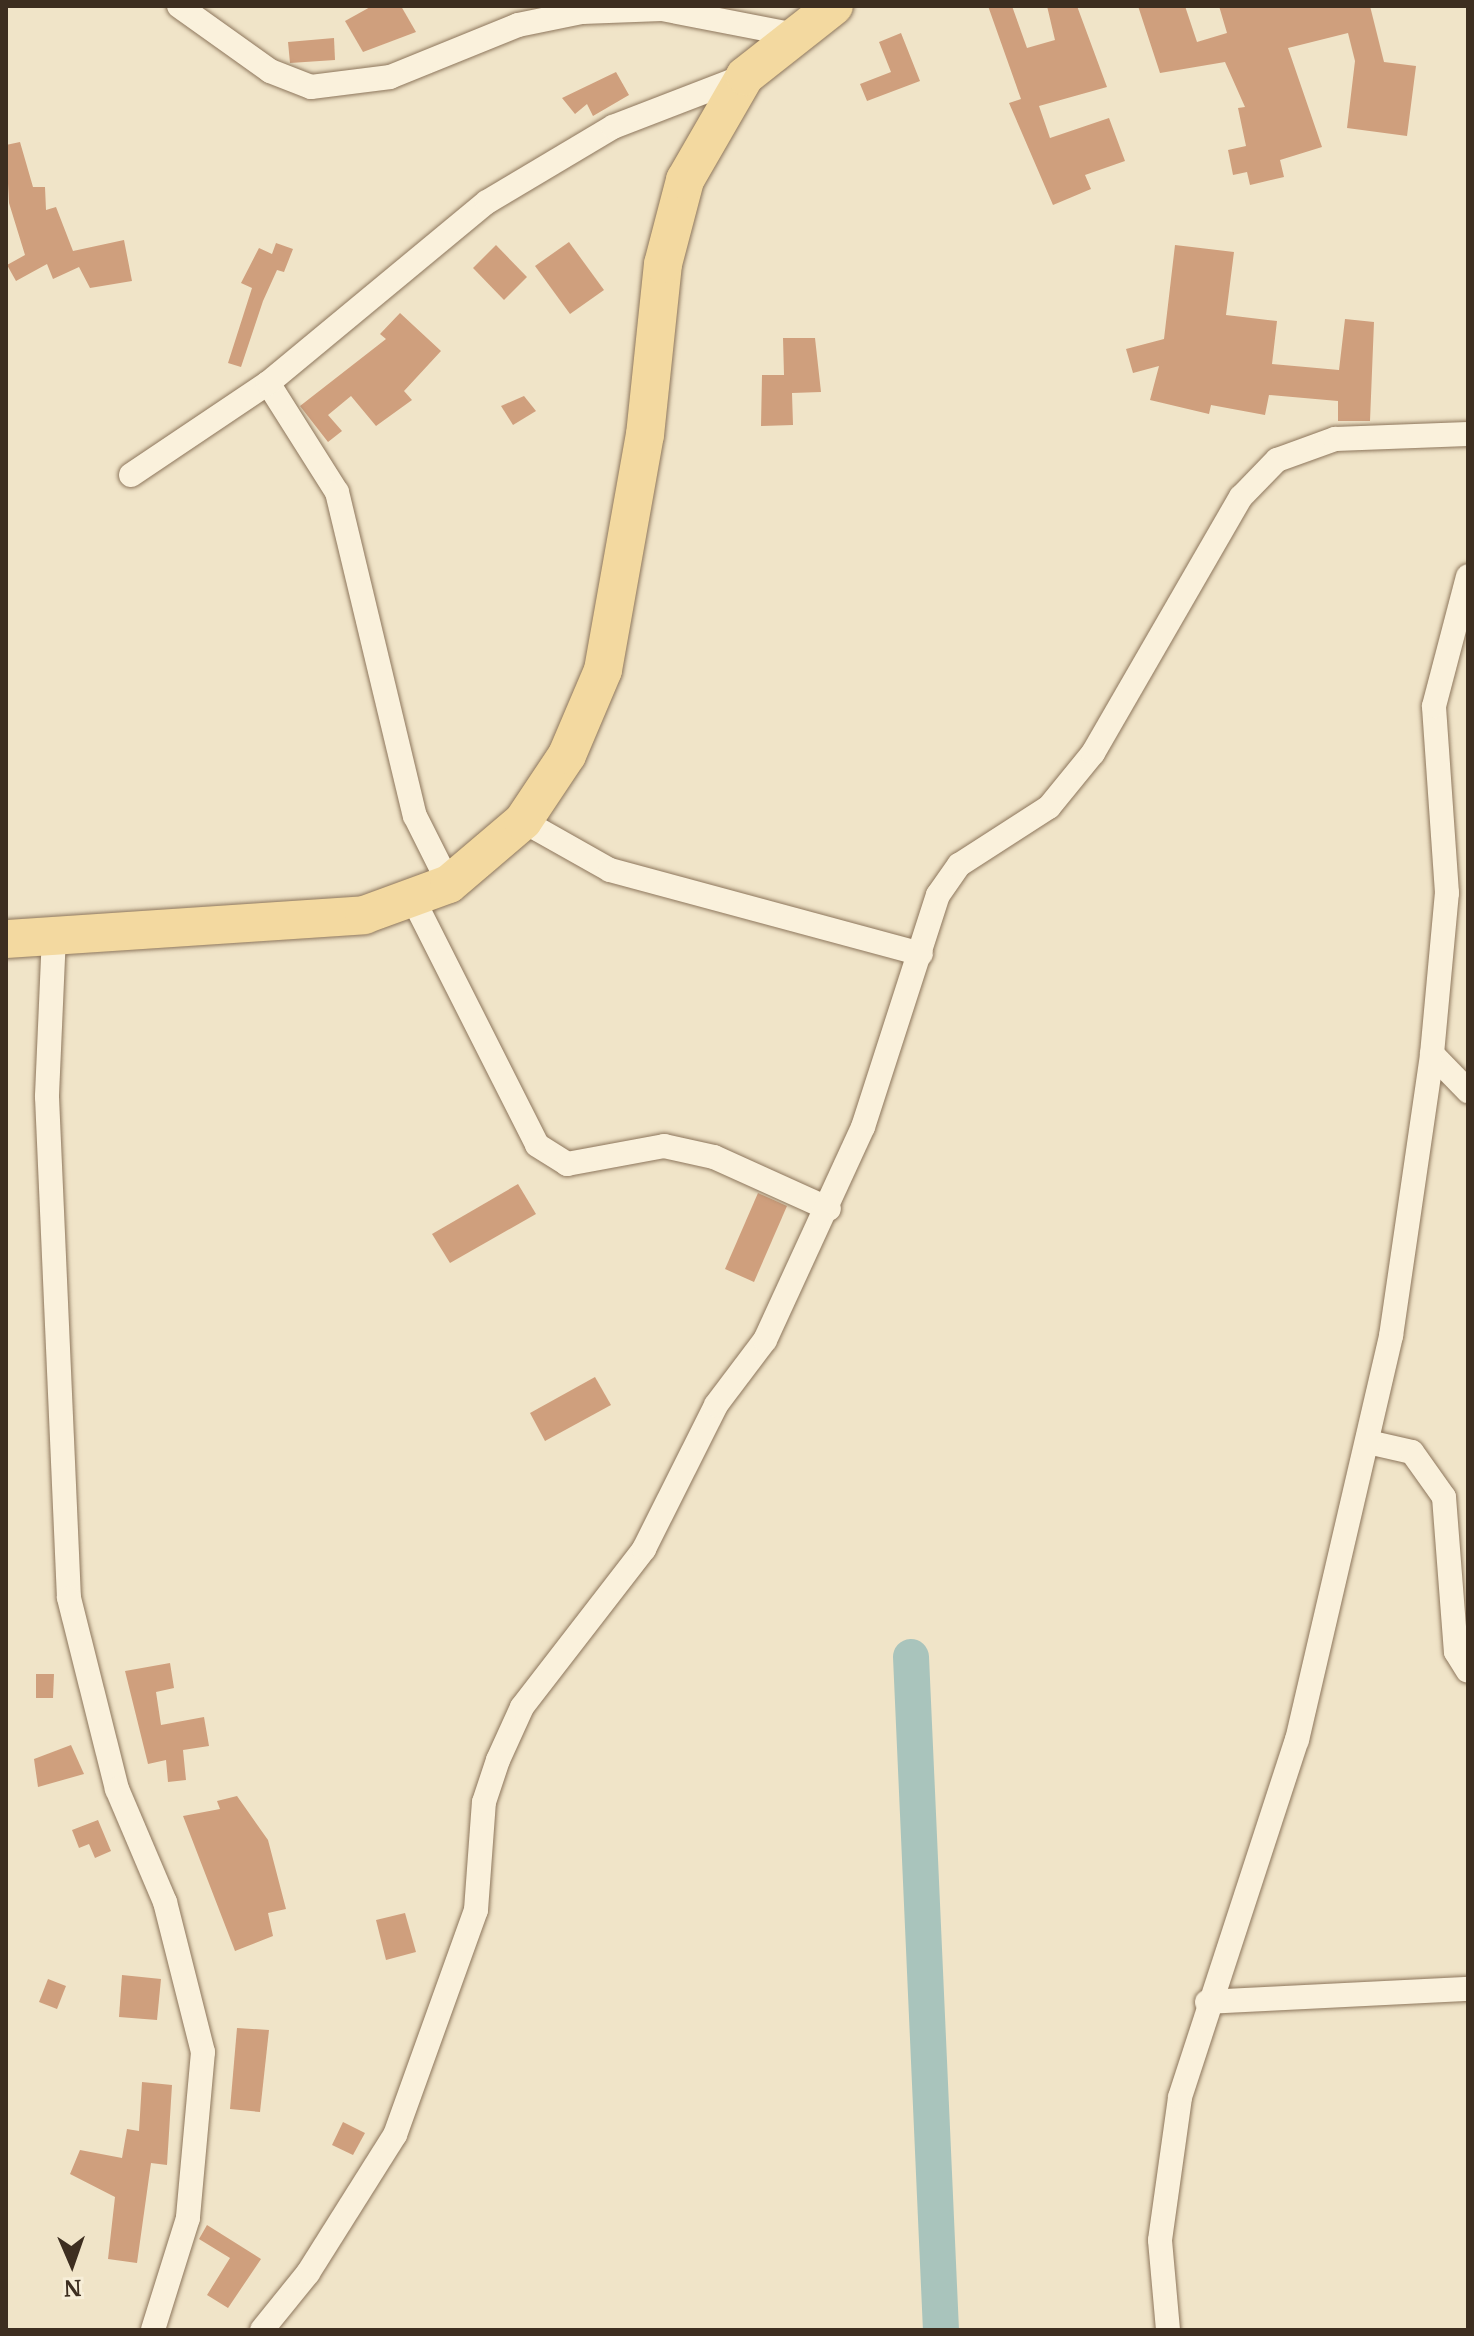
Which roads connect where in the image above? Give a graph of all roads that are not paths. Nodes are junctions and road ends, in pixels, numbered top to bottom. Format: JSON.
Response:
{"nodes":[{"id":1,"x":179,"y":6,"type":"edge"},
{"id":2,"x":834,"y":6,"type":"edge"},
{"id":3,"x":791,"y":34,"type":"junction"},
{"id":4,"x":745,"y":76,"type":"junction"},
{"id":5,"x":268,"y":383,"type":"junction"},
{"id":6,"x":1468,"y":434,"type":"edge"},
{"id":7,"x":131,"y":475,"type":"dead end"},
{"id":8,"x":1468,"y":576,"type":"edge"},
{"id":9,"x":523,"y":821,"type":"junction"},
{"id":10,"x":449,"y":884,"type":"junction"},
{"id":11,"x":414,"y":901,"type":"junction"},
{"id":12,"x":54,"y":935,"type":"junction"},
{"id":13,"x":6,"y":939,"type":"edge"},
{"id":14,"x":921,"y":954,"type":"junction"},
{"id":15,"x":1432,"y":1054,"type":"junction"},
{"id":16,"x":1468,"y":1091,"type":"edge"},
{"id":17,"x":829,"y":1209,"type":"junction"},
{"id":18,"x":1368,"y":1442,"type":"junction"},
{"id":19,"x":1468,"y":1671,"type":"edge"},
{"id":20,"x":1468,"y":1989,"type":"edge"},
{"id":21,"x":1207,"y":2002,"type":"junction"},
{"id":22,"x":153,"y":2330,"type":"edge"},
{"id":23,"x":262,"y":2330,"type":"edge"},
{"id":24,"x":1168,"y":2330,"type":"edge"}],
"edges":[{"from":1,"to":3,"type":"street"},
{"from":2,"to":3,"type":"main road"},
{"from":3,"to":4,"type":"main road"},
{"from":4,"to":5,"type":"street"},
{"from":4,"to":9,"type":"main road"},
{"from":5,"to":7,"type":"street"},
{"from":5,"to":10,"type":"street"},
{"from":6,"to":14,"type":"street"},
{"from":8,"to":15,"type":"street"},
{"from":9,"to":10,"type":"main road"},
{"from":9,"to":14,"type":"street"},
{"from":10,"to":11,"type":"main road"},
{"from":11,"to":12,"type":"main road"},
{"from":11,"to":17,"type":"street"},
{"from":12,"to":13,"type":"main road"},
{"from":12,"to":22,"type":"street"},
{"from":14,"to":17,"type":"street"},
{"from":15,"to":16,"type":"street"},
{"from":15,"to":18,"type":"street"},
{"from":17,"to":23,"type":"street"},
{"from":18,"to":19,"type":"street"},
{"from":18,"to":21,"type":"street"},
{"from":20,"to":21,"type":"street"},
{"from":21,"to":24,"type":"street"}]}
